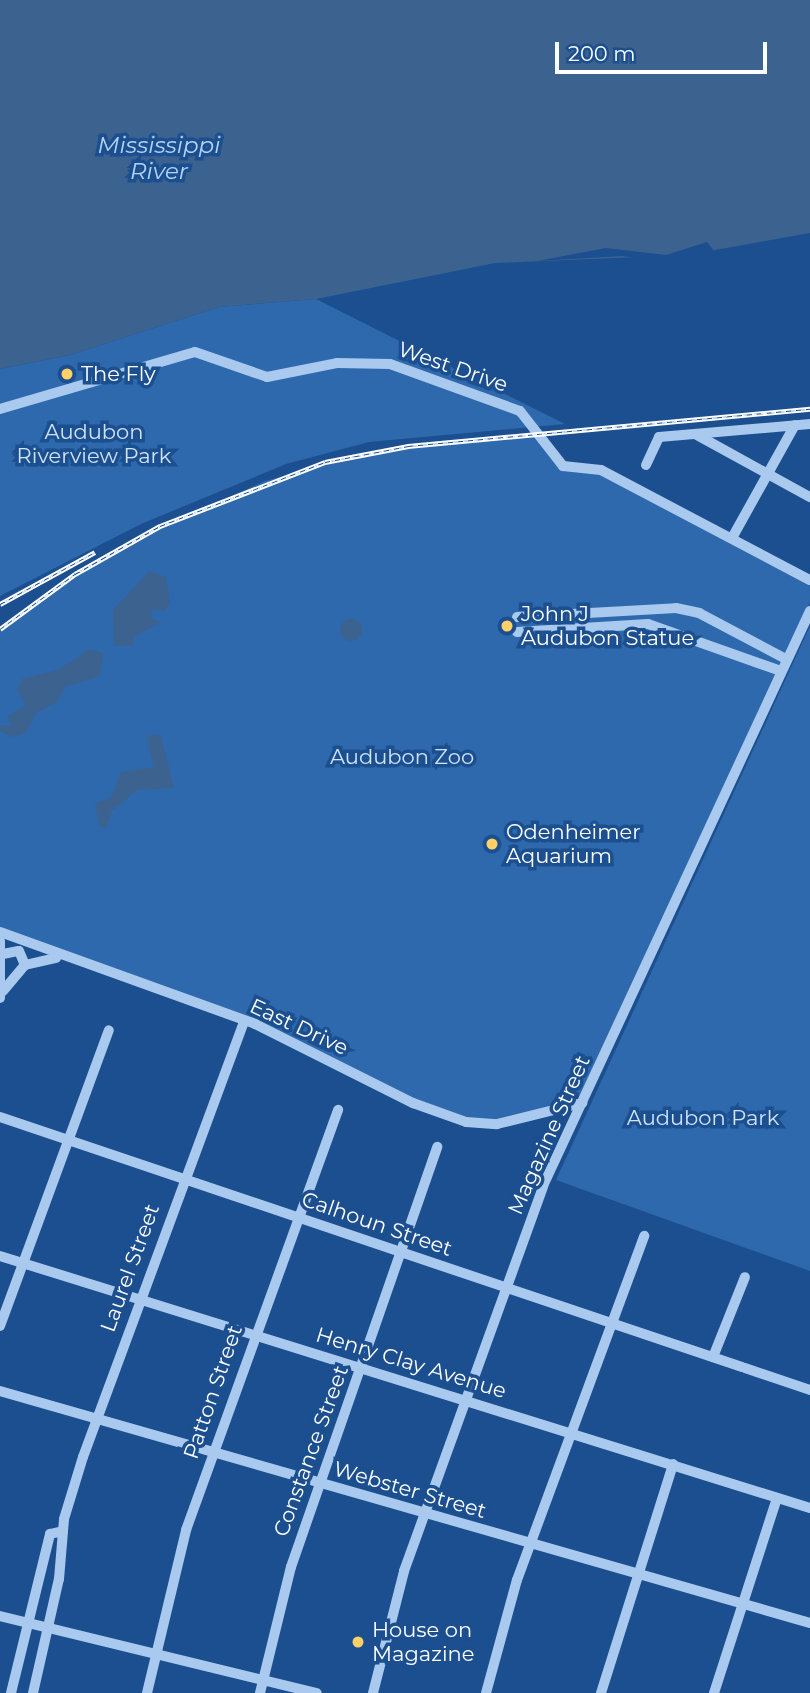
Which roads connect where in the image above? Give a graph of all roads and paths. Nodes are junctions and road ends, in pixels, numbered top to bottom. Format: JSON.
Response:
{"nodes":[{"id":1,"x":0,"y":409,"type":"edge"},
{"id":2,"x":810,"y":424,"type":"edge"},
{"id":3,"x":795,"y":425,"type":"junction"},
{"id":4,"x":697,"y":435,"type":"junction"},
{"id":5,"x":646,"y":465,"type":"dead end"},
{"id":6,"x":767,"y":473,"type":"junction"},
{"id":7,"x":810,"y":497,"type":"edge"},
{"id":8,"x":732,"y":538,"type":"junction"},
{"id":9,"x":810,"y":580,"type":"edge"},
{"id":10,"x":810,"y":611,"type":"edge"},
{"id":11,"x":517,"y":617,"type":"dead end"},
{"id":12,"x":517,"y":632,"type":"dead end"},
{"id":13,"x":786,"y":659,"type":"junction"},
{"id":14,"x":781,"y":671,"type":"junction"},
{"id":15,"x":0,"y":932,"type":"edge"},
{"id":16,"x":0,"y":941,"type":"edge"},
{"id":17,"x":3,"y":954,"type":"junction"},
{"id":18,"x":60,"y":958,"type":"junction"},
{"id":19,"x":25,"y":965,"type":"junction"},
{"id":20,"x":1,"y":994,"type":"edge"},
{"id":21,"x":244,"y":1020,"type":"junction"},
{"id":22,"x":109,"y":1030,"type":"dead end"},
{"id":23,"x":582,"y":1103,"type":"junction"},
{"id":24,"x":338,"y":1110,"type":"dead end"},
{"id":25,"x":0,"y":1117,"type":"edge"},
{"id":26,"x":68,"y":1140,"type":"junction"},
{"id":27,"x":437,"y":1147,"type":"dead end"},
{"id":28,"x":182,"y":1179,"type":"junction"},
{"id":29,"x":298,"y":1218,"type":"junction"},
{"id":30,"x":644,"y":1236,"type":"dead end"},
{"id":31,"x":401,"y":1253,"type":"junction"},
{"id":32,"x":0,"y":1256,"type":"edge"},
{"id":33,"x":24,"y":1263,"type":"junction"},
{"id":34,"x":745,"y":1277,"type":"dead end"},
{"id":35,"x":507,"y":1288,"type":"junction"},
{"id":36,"x":139,"y":1298,"type":"junction"},
{"id":37,"x":610,"y":1323,"type":"junction"},
{"id":38,"x":0,"y":1326,"type":"edge"},
{"id":39,"x":254,"y":1334,"type":"junction"},
{"id":40,"x":713,"y":1357,"type":"junction"},
{"id":41,"x":362,"y":1367,"type":"junction"},
{"id":42,"x":810,"y":1390,"type":"edge"},
{"id":43,"x":0,"y":1391,"type":"edge"},
{"id":44,"x":466,"y":1400,"type":"junction"},
{"id":45,"x":97,"y":1418,"type":"junction"},
{"id":46,"x":569,"y":1432,"type":"junction"},
{"id":47,"x":213,"y":1452,"type":"junction"},
{"id":48,"x":673,"y":1464,"type":"junction"},
{"id":49,"x":318,"y":1483,"type":"junction"},
{"id":50,"x":777,"y":1498,"type":"junction"},
{"id":51,"x":810,"y":1508,"type":"edge"},
{"id":52,"x":424,"y":1514,"type":"junction"},
{"id":53,"x":63,"y":1531,"type":"junction"},
{"id":54,"x":530,"y":1545,"type":"junction"},
{"id":55,"x":635,"y":1573,"type":"junction"},
{"id":56,"x":741,"y":1604,"type":"junction"},
{"id":57,"x":0,"y":1616,"type":"edge"},
{"id":58,"x":27,"y":1622,"type":"junction"},
{"id":59,"x":810,"y":1623,"type":"edge"},
{"id":60,"x":48,"y":1627,"type":"junction"},
{"id":61,"x":157,"y":1653,"type":"junction"},
{"id":62,"x":263,"y":1680,"type":"junction"},
{"id":63,"x":10,"y":1693,"type":"edge"},
{"id":64,"x":33,"y":1693,"type":"edge"},
{"id":65,"x":147,"y":1693,"type":"edge"},
{"id":66,"x":260,"y":1693,"type":"edge"},
{"id":67,"x":317,"y":1693,"type":"edge"},
{"id":68,"x":373,"y":1693,"type":"edge"},
{"id":69,"x":486,"y":1693,"type":"edge"},
{"id":70,"x":601,"y":1693,"type":"edge"},
{"id":71,"x":714,"y":1693,"type":"edge"}],
"edges":[{"from":1,"to":8,"type":"street","name":"West Drive"},
{"from":2,"to":3,"type":"street"},
{"from":3,"to":4,"type":"street"},
{"from":3,"to":6,"type":"street"},
{"from":4,"to":5,"type":"street"},
{"from":4,"to":6,"type":"street"},
{"from":6,"to":7,"type":"street"},
{"from":6,"to":8,"type":"street"},
{"from":8,"to":9,"type":"street","name":"West Drive"},
{"from":10,"to":13,"type":"street","name":"Magazine Street"},
{"from":11,"to":13,"type":"street"},
{"from":12,"to":14,"type":"street"},
{"from":13,"to":14,"type":"street","name":"Magazine Street"},
{"from":14,"to":23,"type":"street","name":"Magazine Street"},
{"from":15,"to":18,"type":"street","name":"East Drive"},
{"from":16,"to":17,"type":"street"},
{"from":17,"to":19,"type":"street"},
{"from":17,"to":20,"type":"street"},
{"from":18,"to":19,"type":"street"},
{"from":18,"to":21,"type":"street","name":"East Drive"},
{"from":19,"to":20,"type":"street"},
{"from":21,"to":23,"type":"street","name":"East Drive"},
{"from":21,"to":28,"type":"street","name":"Laurel Street"},
{"from":22,"to":26,"type":"street"},
{"from":23,"to":35,"type":"street","name":"Magazine Street"},
{"from":24,"to":29,"type":"street","name":"Patton Street"},
{"from":25,"to":26,"type":"street","name":"Calhoun Street"},
{"from":26,"to":28,"type":"street","name":"Calhoun Street"},
{"from":26,"to":33,"type":"street"},
{"from":27,"to":31,"type":"street","name":"Constance Street"},
{"from":28,"to":29,"type":"street","name":"Calhoun Street"},
{"from":28,"to":36,"type":"street","name":"Laurel Street"},
{"from":29,"to":31,"type":"street","name":"Calhoun Street"},
{"from":29,"to":39,"type":"street","name":"Patton Street"},
{"from":30,"to":37,"type":"street"},
{"from":31,"to":35,"type":"street","name":"Calhoun Street"},
{"from":31,"to":41,"type":"street","name":"Constance Street"},
{"from":32,"to":33,"type":"street","name":"Henry Clay Avenue"},
{"from":33,"to":36,"type":"street","name":"Henry Clay Avenue"},
{"from":33,"to":38,"type":"street"},
{"from":34,"to":40,"type":"street"},
{"from":35,"to":37,"type":"street","name":"Calhoun Street"},
{"from":35,"to":44,"type":"street","name":"Magazine Street"},
{"from":36,"to":39,"type":"street","name":"Henry Clay Avenue"},
{"from":36,"to":45,"type":"street","name":"Laurel Street"},
{"from":37,"to":40,"type":"street","name":"Calhoun Street"},
{"from":37,"to":46,"type":"street"},
{"from":39,"to":41,"type":"street","name":"Henry Clay Avenue"},
{"from":39,"to":47,"type":"street","name":"Patton Street"},
{"from":40,"to":42,"type":"street","name":"Calhoun Street"},
{"from":41,"to":44,"type":"street","name":"Henry Clay Avenue"},
{"from":41,"to":49,"type":"street","name":"Constance Street"},
{"from":43,"to":45,"type":"street","name":"Webster Street"},
{"from":44,"to":46,"type":"street","name":"Henry Clay Avenue"},
{"from":44,"to":52,"type":"street","name":"Magazine Street"},
{"from":45,"to":47,"type":"street","name":"Webster Street"},
{"from":45,"to":53,"type":"street","name":"Laurel Street"},
{"from":46,"to":48,"type":"street","name":"Henry Clay Avenue"},
{"from":46,"to":54,"type":"street"},
{"from":47,"to":49,"type":"street","name":"Webster Street"},
{"from":47,"to":61,"type":"street","name":"Patton Street"},
{"from":48,"to":50,"type":"street","name":"Henry Clay Avenue"},
{"from":48,"to":55,"type":"street"},
{"from":49,"to":52,"type":"street","name":"Webster Street"},
{"from":49,"to":62,"type":"street","name":"Constance Street"},
{"from":50,"to":51,"type":"street","name":"Henry Clay Avenue"},
{"from":50,"to":56,"type":"street"},
{"from":52,"to":54,"type":"street","name":"Webster Street"},
{"from":52,"to":68,"type":"street","name":"Magazine Street"},
{"from":53,"to":58,"type":"street","name":"Laurel Street"},
{"from":53,"to":60,"type":"street","name":"Laurel Street"},
{"from":54,"to":55,"type":"street","name":"Webster Street"},
{"from":54,"to":69,"type":"street"},
{"from":55,"to":56,"type":"street","name":"Webster Street"},
{"from":55,"to":70,"type":"street"},
{"from":56,"to":59,"type":"street","name":"Webster Street"},
{"from":56,"to":71,"type":"street"},
{"from":57,"to":58,"type":"street"},
{"from":58,"to":60,"type":"street"},
{"from":58,"to":63,"type":"street","name":"Laurel Street"},
{"from":60,"to":61,"type":"street"},
{"from":60,"to":64,"type":"street","name":"Laurel Street"},
{"from":61,"to":62,"type":"street"},
{"from":61,"to":65,"type":"street","name":"Patton Street"},
{"from":62,"to":66,"type":"street","name":"Constance Street"},
{"from":62,"to":67,"type":"street"}]}
